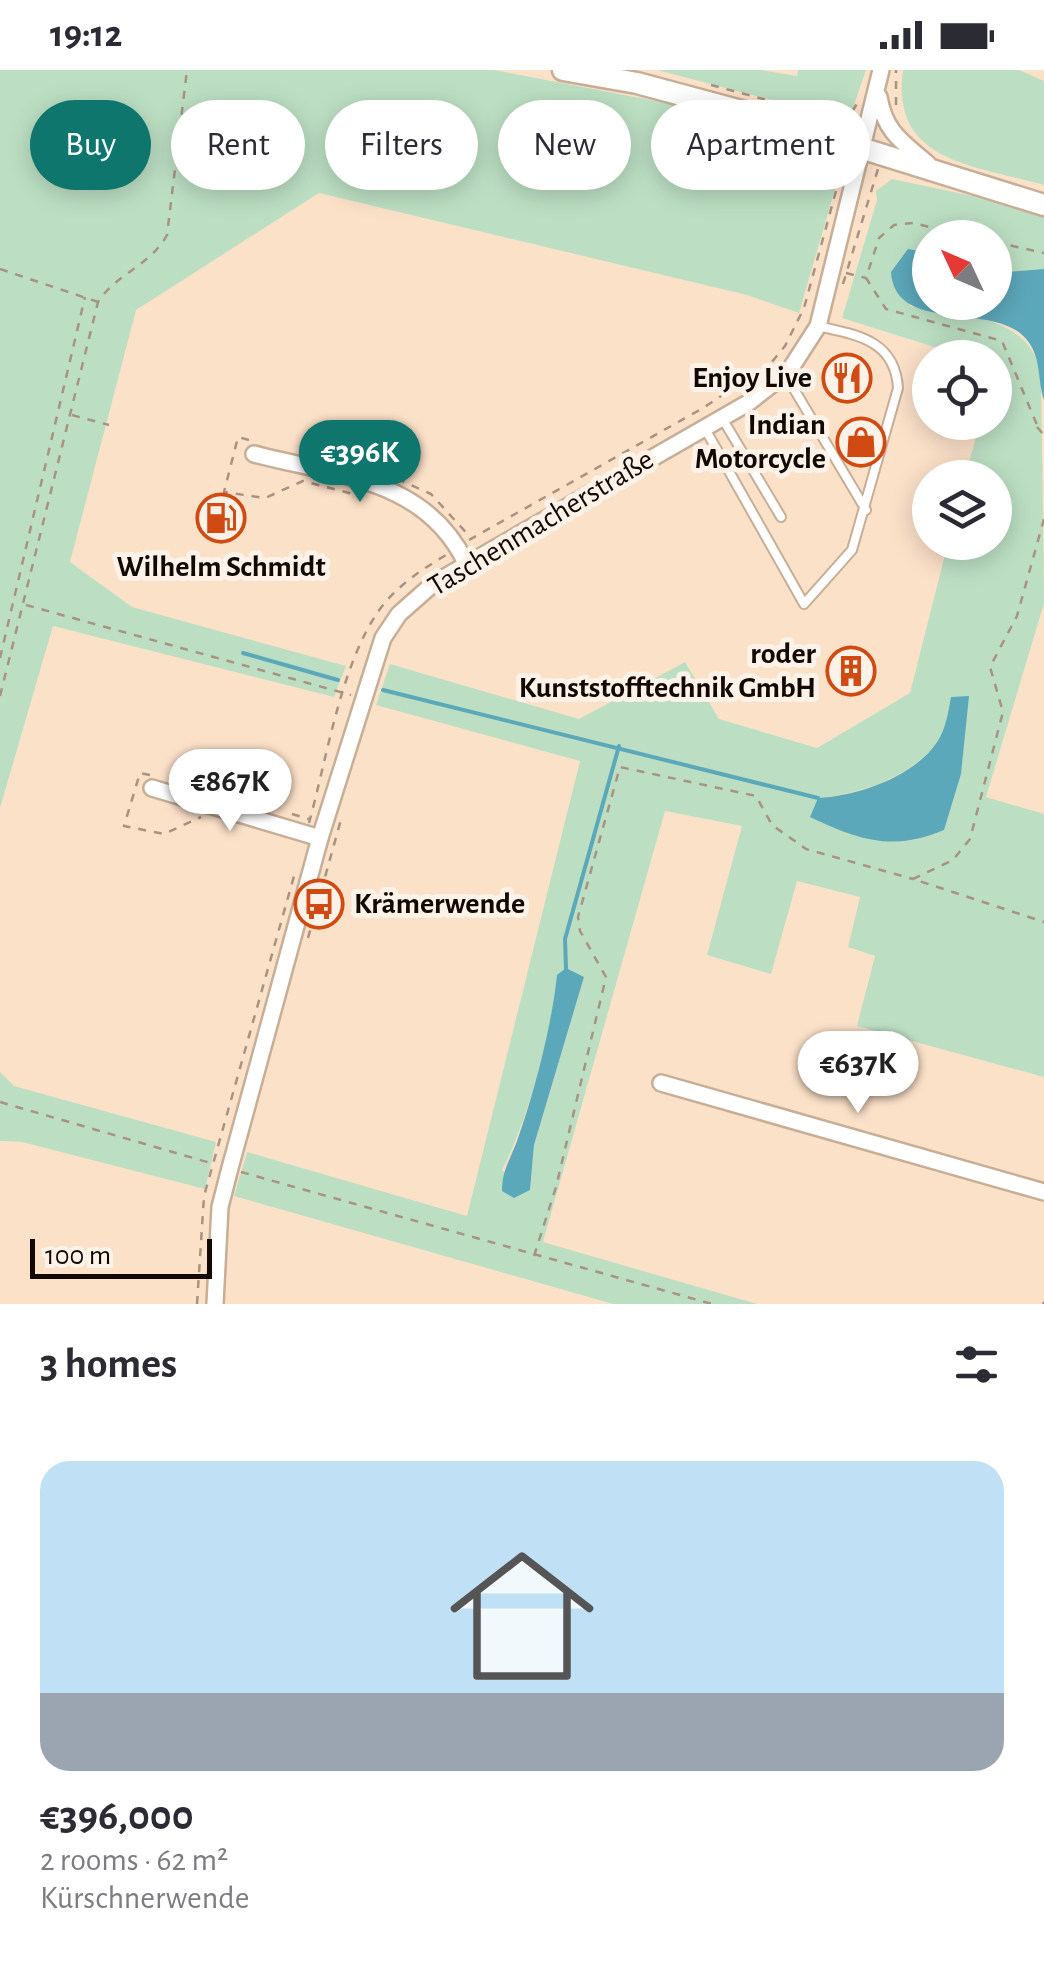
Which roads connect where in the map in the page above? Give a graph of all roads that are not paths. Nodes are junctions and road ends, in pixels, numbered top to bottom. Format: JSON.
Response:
{"nodes":[{"id":1,"x":563,"y":70,"type":"edge"},
{"id":2,"x":882,"y":70,"type":"edge"},
{"id":3,"x":870,"y":89,"type":"junction"},
{"id":4,"x":872,"y":152,"type":"junction"},
{"id":5,"x":934,"y":171,"type":"junction"},
{"id":6,"x":1044,"y":205,"type":"edge"},
{"id":7,"x":818,"y":326,"type":"junction"},
{"id":8,"x":785,"y":374,"type":"junction"},
{"id":9,"x":722,"y":417,"type":"junction"},
{"id":10,"x":704,"y":427,"type":"junction"},
{"id":11,"x":254,"y":454,"type":"dead end"},
{"id":12,"x":770,"y":498,"type":"junction"},
{"id":13,"x":752,"y":508,"type":"junction"},
{"id":14,"x":866,"y":510,"type":"junction"},
{"id":15,"x":781,"y":518,"type":"dead end"},
{"id":16,"x":466,"y":563,"type":"junction"},
{"id":17,"x":152,"y":788,"type":"dead end"},
{"id":18,"x":313,"y":836,"type":"junction"},
{"id":19,"x":660,"y":1083,"type":"dead end"},
{"id":20,"x":1044,"y":1192,"type":"edge"},
{"id":21,"x":216,"y":1304,"type":"edge"}],
"edges":[{"from":1,"to":4,"type":"main road"},
{"from":2,"to":3,"type":"street","name":"Taschenmacherstraße"},
{"from":3,"to":4,"type":"street","name":"Taschenmacherstraße"},
{"from":3,"to":5,"type":"street"},
{"from":4,"to":5,"type":"main road"},
{"from":4,"to":7,"type":"street","name":"Taschenmacherstraße"},
{"from":5,"to":6,"type":"main road"},
{"from":7,"to":8,"type":"street","name":"Taschenmacherstraße"},
{"from":7,"to":14,"type":"lane"},
{"from":8,"to":9,"type":"street","name":"Taschenmacherstraße"},
{"from":8,"to":14,"type":"lane"},
{"from":9,"to":10,"type":"street","name":"Taschenmacherstraße"},
{"from":9,"to":12,"type":"lane"},
{"from":10,"to":13,"type":"lane"},
{"from":10,"to":16,"type":"street","name":"Taschenmacherstraße"},
{"from":11,"to":16,"type":"street"},
{"from":12,"to":13,"type":"lane"},
{"from":12,"to":15,"type":"lane"},
{"from":13,"to":14,"type":"lane"},
{"from":16,"to":18,"type":"street","name":"Taschenmacherstraße"},
{"from":17,"to":18,"type":"street"},
{"from":18,"to":21,"type":"street","name":"Taschenmacherstraße"},
{"from":19,"to":20,"type":"street"}]}
